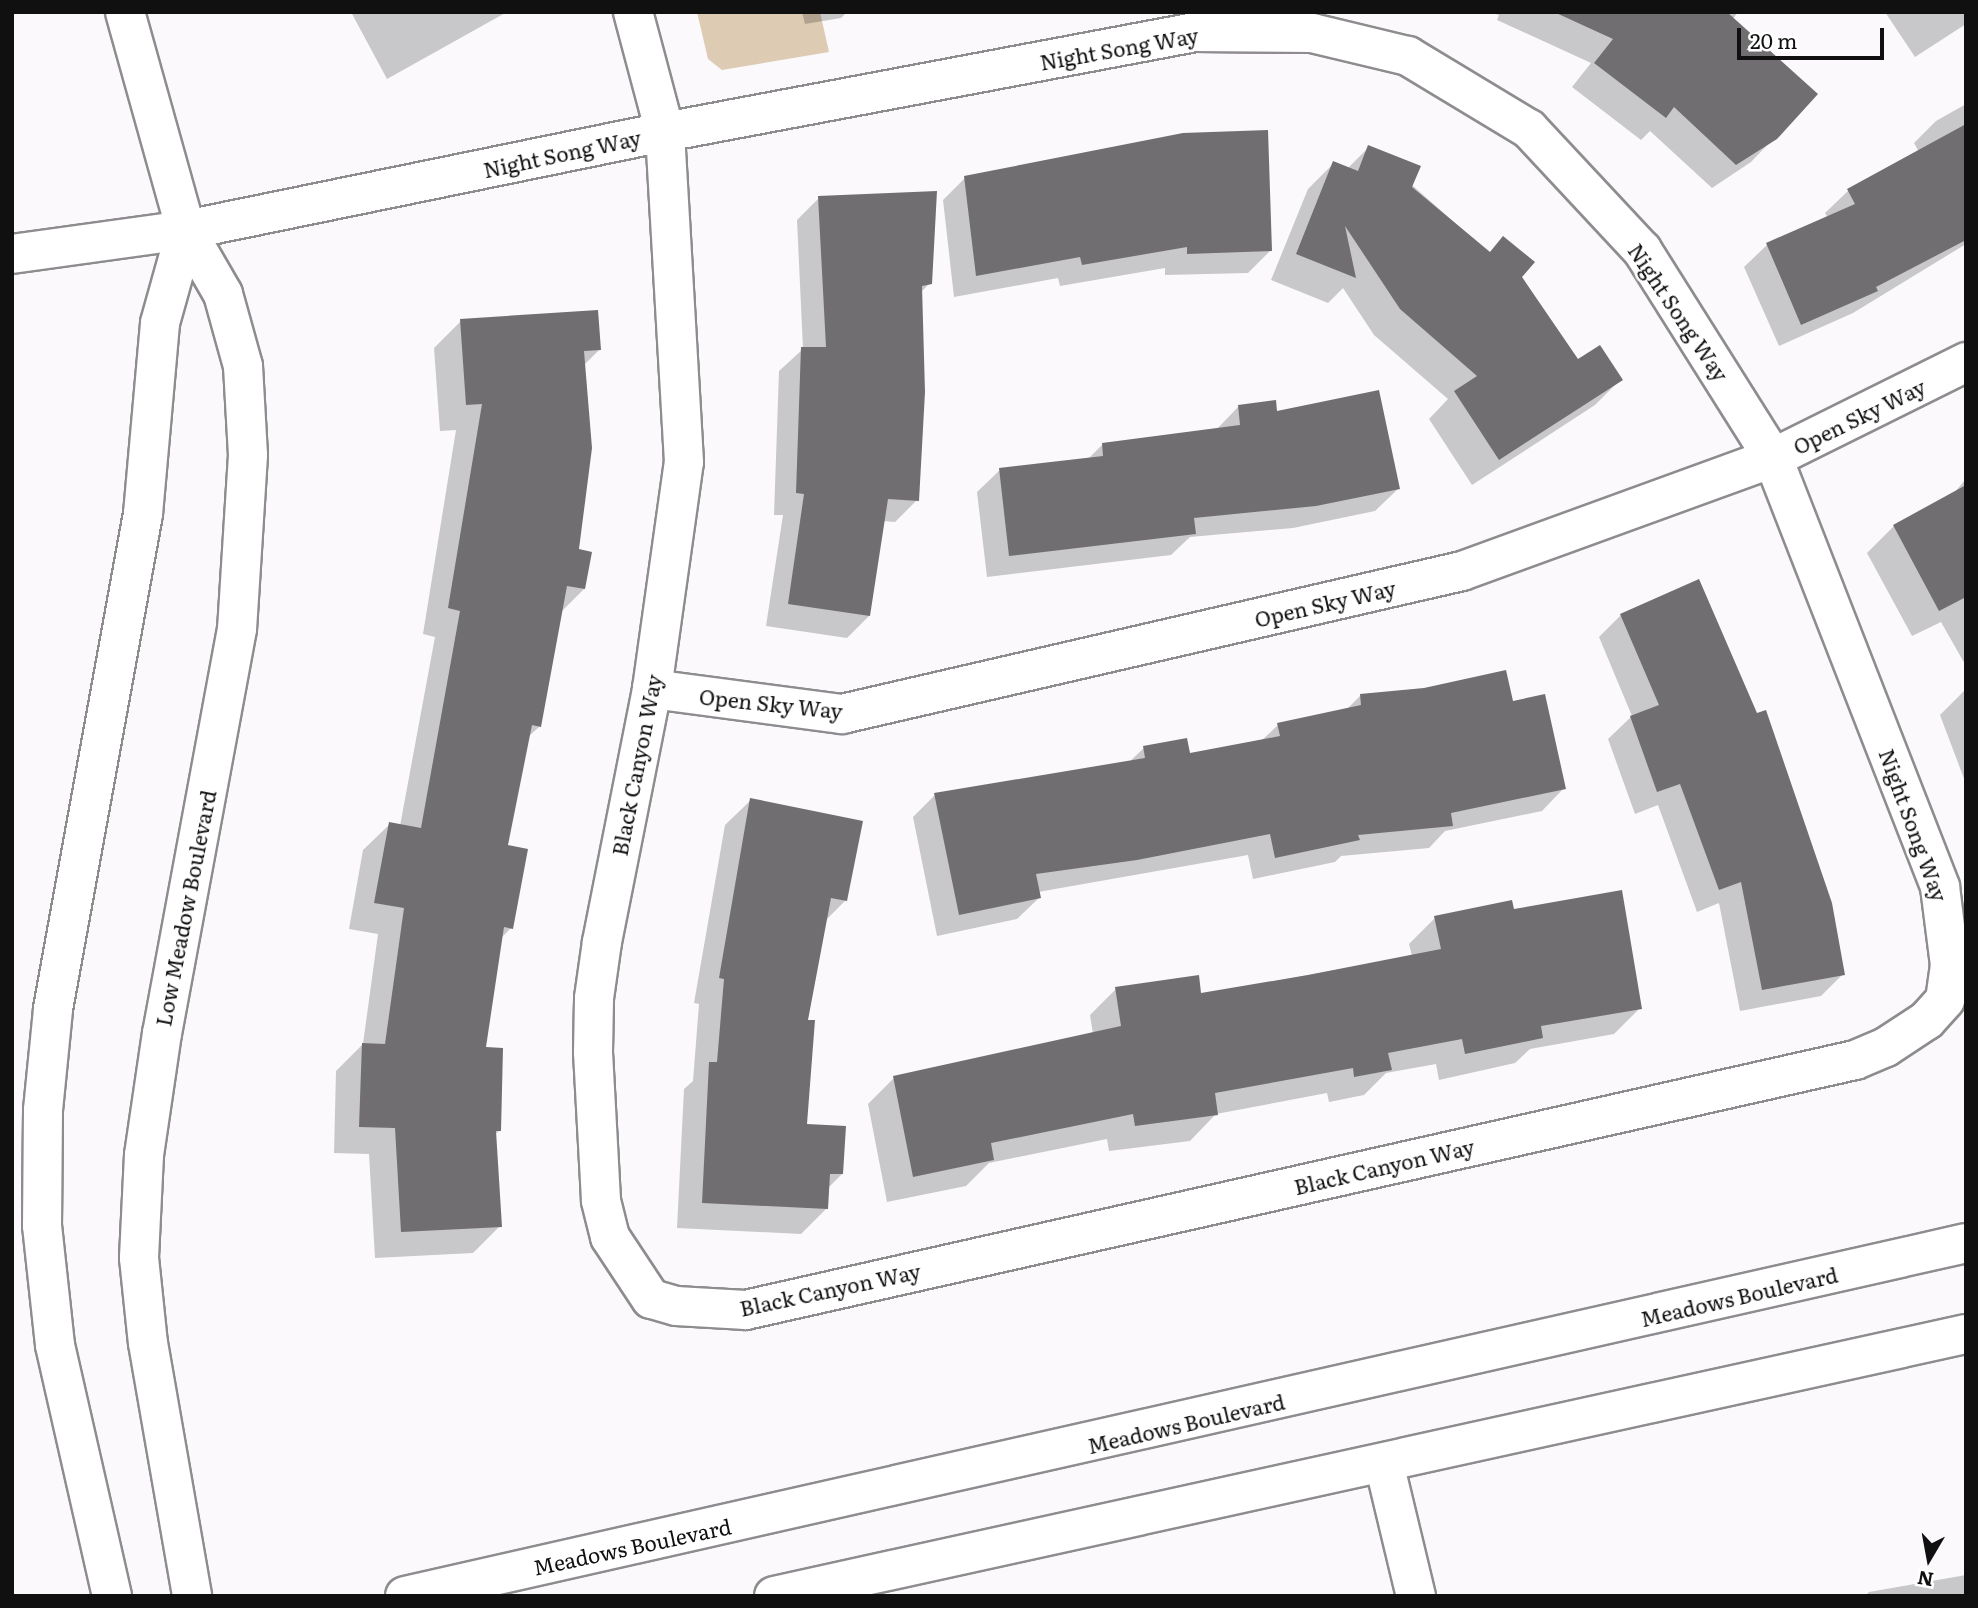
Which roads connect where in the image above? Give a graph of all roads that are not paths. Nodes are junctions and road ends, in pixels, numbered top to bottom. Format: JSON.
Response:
{"nodes":[{"id":1,"x":125,"y":12,"type":"edge"},
{"id":2,"x":633,"y":12,"type":"edge"},
{"id":3,"x":665,"y":132,"type":"junction"},
{"id":4,"x":186,"y":230,"type":"junction"},
{"id":5,"x":12,"y":254,"type":"edge"},
{"id":6,"x":1966,"y":362,"type":"edge"},
{"id":7,"x":1773,"y":458,"type":"junction"},
{"id":8,"x":652,"y":689,"type":"junction"},
{"id":9,"x":1945,"y":1000,"type":"joint"},
{"id":10,"x":1966,"y":1243,"type":"edge"},
{"id":11,"x":1966,"y":1334,"type":"edge"},
{"id":12,"x":1384,"y":1463,"type":"junction"},
{"id":13,"x":112,"y":1596,"type":"edge"},
{"id":14,"x":192,"y":1596,"type":"edge"},
{"id":15,"x":405,"y":1596,"type":"edge"},
{"id":16,"x":774,"y":1596,"type":"edge"},
{"id":17,"x":1416,"y":1596,"type":"edge"}],
"edges":[{"from":1,"to":4,"type":"street","name":"Low Meadow Boulevard"},
{"from":2,"to":3,"type":"street","name":"Black Canyon Way"},
{"from":3,"to":4,"type":"street","name":"Night Song Way"},
{"from":3,"to":7,"type":"street","name":"Night Song Way"},
{"from":3,"to":8,"type":"street","name":"Black Canyon Way"},
{"from":4,"to":5,"type":"street","name":"Night Song Way"},
{"from":4,"to":13,"type":"street"},
{"from":4,"to":14,"type":"street","name":"Low Meadow Boulevard"},
{"from":6,"to":7,"type":"street","name":"Open Sky Way"},
{"from":7,"to":8,"type":"street","name":"Open Sky Way"},
{"from":7,"to":9,"type":"street","name":"Night Song Way"},
{"from":8,"to":9,"type":"street","name":"Black Canyon Way"},
{"from":10,"to":15,"type":"street","name":"Meadows Boulevard"},
{"from":11,"to":12,"type":"street"},
{"from":12,"to":16,"type":"street"},
{"from":12,"to":17,"type":"street"}]}
